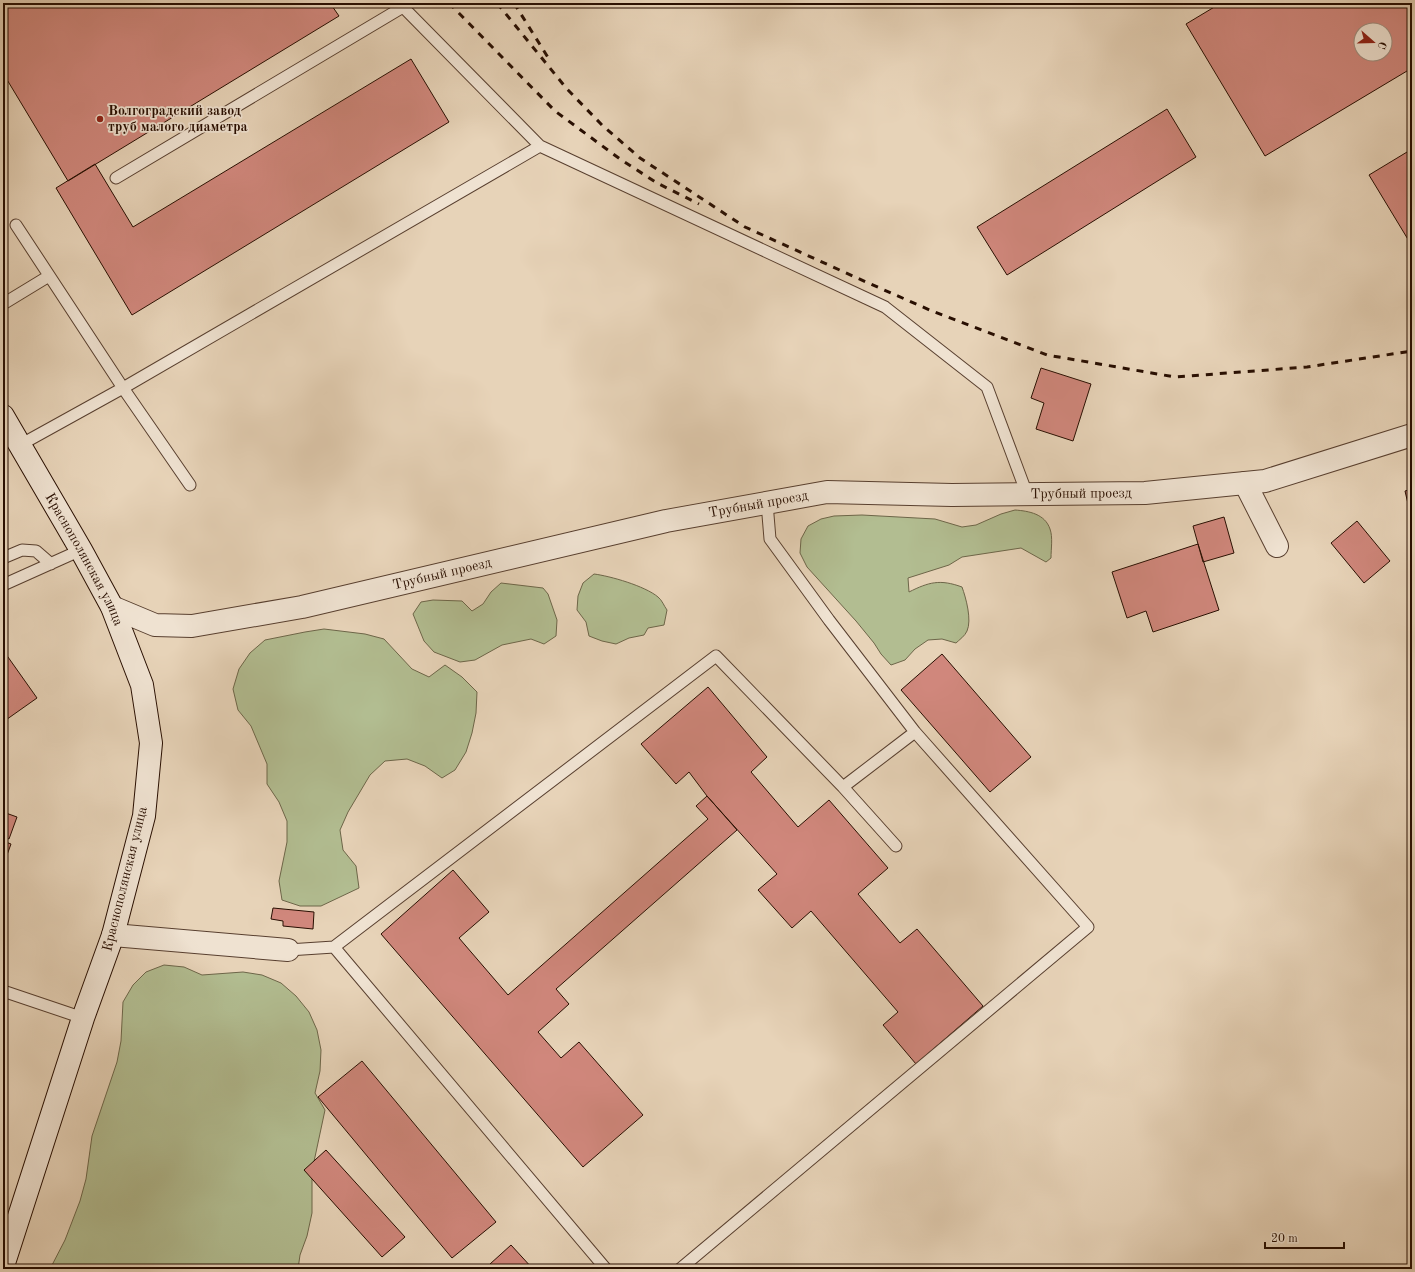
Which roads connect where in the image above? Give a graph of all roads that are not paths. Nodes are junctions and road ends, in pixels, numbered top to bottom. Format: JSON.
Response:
{"nodes":[{"id":1,"x":401,"y":5,"type":"edge"},
{"id":2,"x":540,"y":146,"type":"junction"},
{"id":3,"x":116,"y":178,"type":"dead end"},
{"id":4,"x":16,"y":225,"type":"dead end"},
{"id":5,"x":49,"y":276,"type":"junction"},
{"id":6,"x":3,"y":304,"type":"edge"},
{"id":7,"x":123,"y":388,"type":"junction"},
{"id":8,"x":3,"y":416,"type":"edge"},
{"id":9,"x":1412,"y":435,"type":"edge"},
{"id":10,"x":20,"y":446,"type":"junction"},
{"id":11,"x":1245,"y":483,"type":"junction"},
{"id":12,"x":190,"y":485,"type":"dead end"},
{"id":13,"x":1027,"y":494,"type":"junction"},
{"id":14,"x":767,"y":503,"type":"junction"},
{"id":15,"x":1277,"y":546,"type":"dead end"},
{"id":16,"x":81,"y":550,"type":"junction"},
{"id":17,"x":3,"y":558,"type":"edge"},
{"id":18,"x":51,"y":564,"type":"junction"},
{"id":19,"x":3,"y":585,"type":"edge"},
{"id":20,"x":112,"y":608,"type":"junction"},
{"id":21,"x":915,"y":732,"type":"junction"},
{"id":22,"x":844,"y":787,"type":"junction"},
{"id":23,"x":896,"y":846,"type":"dead end"},
{"id":24,"x":113,"y":935,"type":"junction"},
{"id":25,"x":334,"y":947,"type":"junction"},
{"id":26,"x":288,"y":950,"type":"joint"},
{"id":27,"x":3,"y":991,"type":"edge"},
{"id":28,"x":83,"y":1018,"type":"junction"},
{"id":29,"x":3,"y":1266,"type":"edge"},
{"id":30,"x":606,"y":1269,"type":"edge"},
{"id":31,"x":680,"y":1269,"type":"edge"}],
"edges":[{"from":1,"to":2,"type":"lane"},
{"from":1,"to":3,"type":"lane"},
{"from":2,"to":7,"type":"lane"},
{"from":2,"to":13,"type":"lane"},
{"from":4,"to":5,"type":"lane"},
{"from":5,"to":6,"type":"lane"},
{"from":5,"to":7,"type":"lane"},
{"from":7,"to":10,"type":"lane"},
{"from":7,"to":12,"type":"lane"},
{"from":8,"to":10,"type":"street","name":"Краснополянская улица"},
{"from":9,"to":11,"type":"street","name":"Трубный проезд"},
{"from":10,"to":16,"type":"street","name":"Краснополянская улица"},
{"from":11,"to":13,"type":"street","name":"Трубный проезд"},
{"from":11,"to":15,"type":"street"},
{"from":13,"to":14,"type":"street","name":"Трубный проезд"},
{"from":14,"to":20,"type":"street","name":"Трубный проезд"},
{"from":14,"to":21,"type":"lane"},
{"from":16,"to":18,"type":"lane"},
{"from":16,"to":20,"type":"street","name":"Краснополянская улица"},
{"from":17,"to":18,"type":"lane"},
{"from":18,"to":19,"type":"lane"},
{"from":20,"to":24,"type":"street","name":"Краснополянская улица"},
{"from":21,"to":22,"type":"lane"},
{"from":21,"to":31,"type":"lane"},
{"from":22,"to":23,"type":"lane"},
{"from":22,"to":25,"type":"lane"},
{"from":24,"to":26,"type":"street"},
{"from":24,"to":28,"type":"street","name":"Краснополянская улица"},
{"from":25,"to":26,"type":"lane"},
{"from":25,"to":30,"type":"lane"},
{"from":27,"to":28,"type":"lane"},
{"from":28,"to":29,"type":"street","name":"Краснополянская улица"}]}
